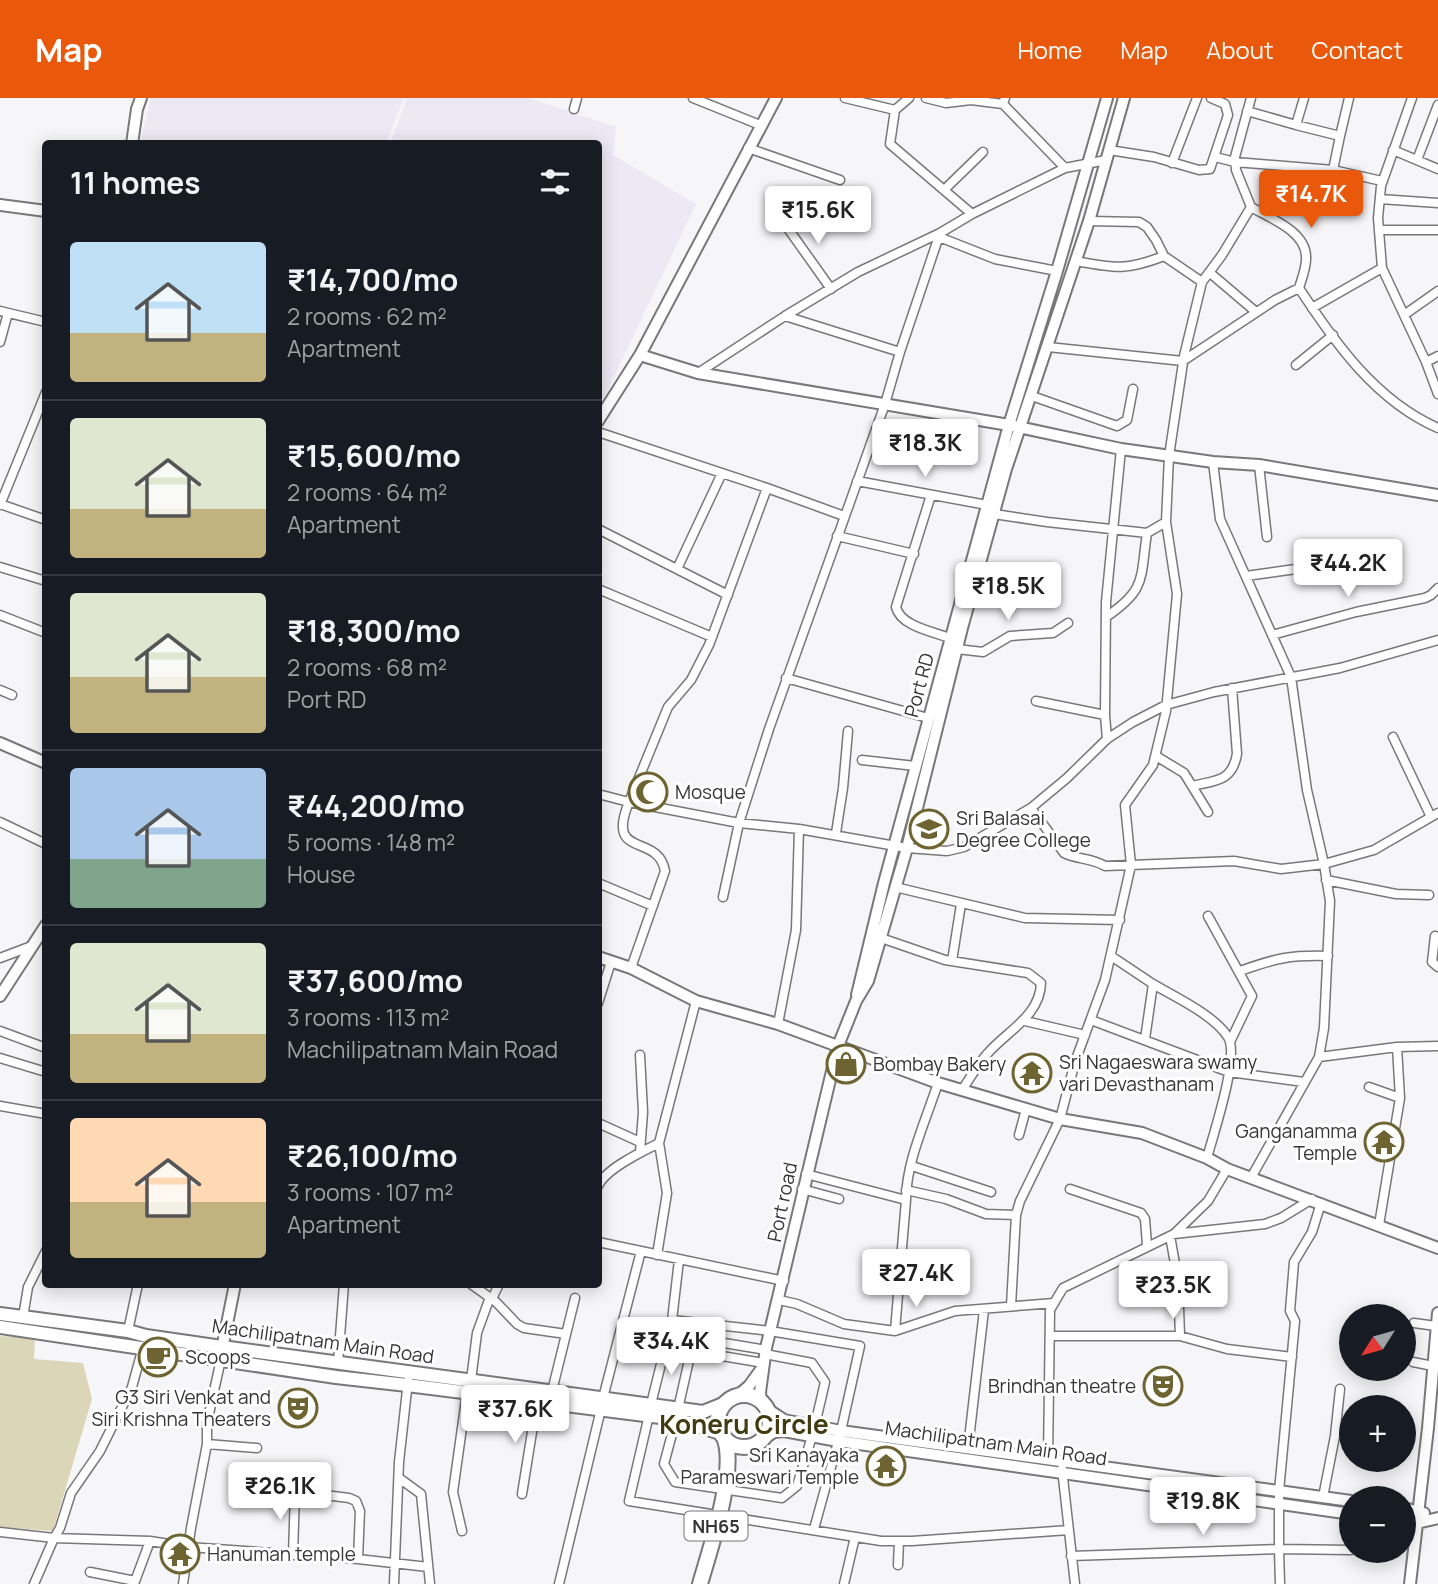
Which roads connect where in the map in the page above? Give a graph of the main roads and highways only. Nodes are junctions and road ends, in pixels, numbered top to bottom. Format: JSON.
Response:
{"nodes":[{"id":1,"x":0,"y":1314,"type":"edge"},
{"id":2,"x":0,"y":1326,"type":"edge"},
{"id":3,"x":221,"y":1353,"type":"junction"},
{"id":4,"x":408,"y":1378,"type":"junction"},
{"id":5,"x":469,"y":1386,"type":"junction"},
{"id":6,"x":602,"y":1403,"type":"junction"},
{"id":7,"x":723,"y":1404,"type":"junction"},
{"id":8,"x":677,"y":1414,"type":"junction"},
{"id":9,"x":722,"y":1436,"type":"junction"},
{"id":10,"x":742,"y":1448,"type":"junction"},
{"id":11,"x":727,"y":1467,"type":"junction"},
{"id":12,"x":700,"y":1584,"type":"edge"}],
"edges":[{"from":1,"to":3,"type":"main road","name":"Machilipatnam Main Road"},
{"from":2,"to":3,"type":"main road","name":"Machilipatnam Main Road"},
{"from":3,"to":4,"type":"main road","name":"Machilipatnam Main Road"},
{"from":3,"to":4,"type":"main road","name":"Machilipatnam Main Road"},
{"from":4,"to":5,"type":"main road","name":"Machilipatnam Main Road"},
{"from":5,"to":6,"type":"main road","name":"Machilipatnam Main Road"},
{"from":5,"to":6,"type":"main road","name":"Machilipatnam Main Road"},
{"from":6,"to":8,"type":"main road","name":"Machilipatnam Main Road"},
{"from":7,"to":8,"type":"main road","name":"Machilipatnam Main Road"},
{"from":7,"to":9,"type":"highway","number":"NH65"},
{"from":7,"to":10,"type":"highway"},
{"from":8,"to":9,"type":"main road","name":"Machilipatnam Main Road"},
{"from":9,"to":10,"type":"highway"},
{"from":9,"to":11,"type":"highway","number":"NH65"},
{"from":10,"to":11,"type":"highway"},
{"from":11,"to":12,"type":"highway","number":"NH65"}]}
